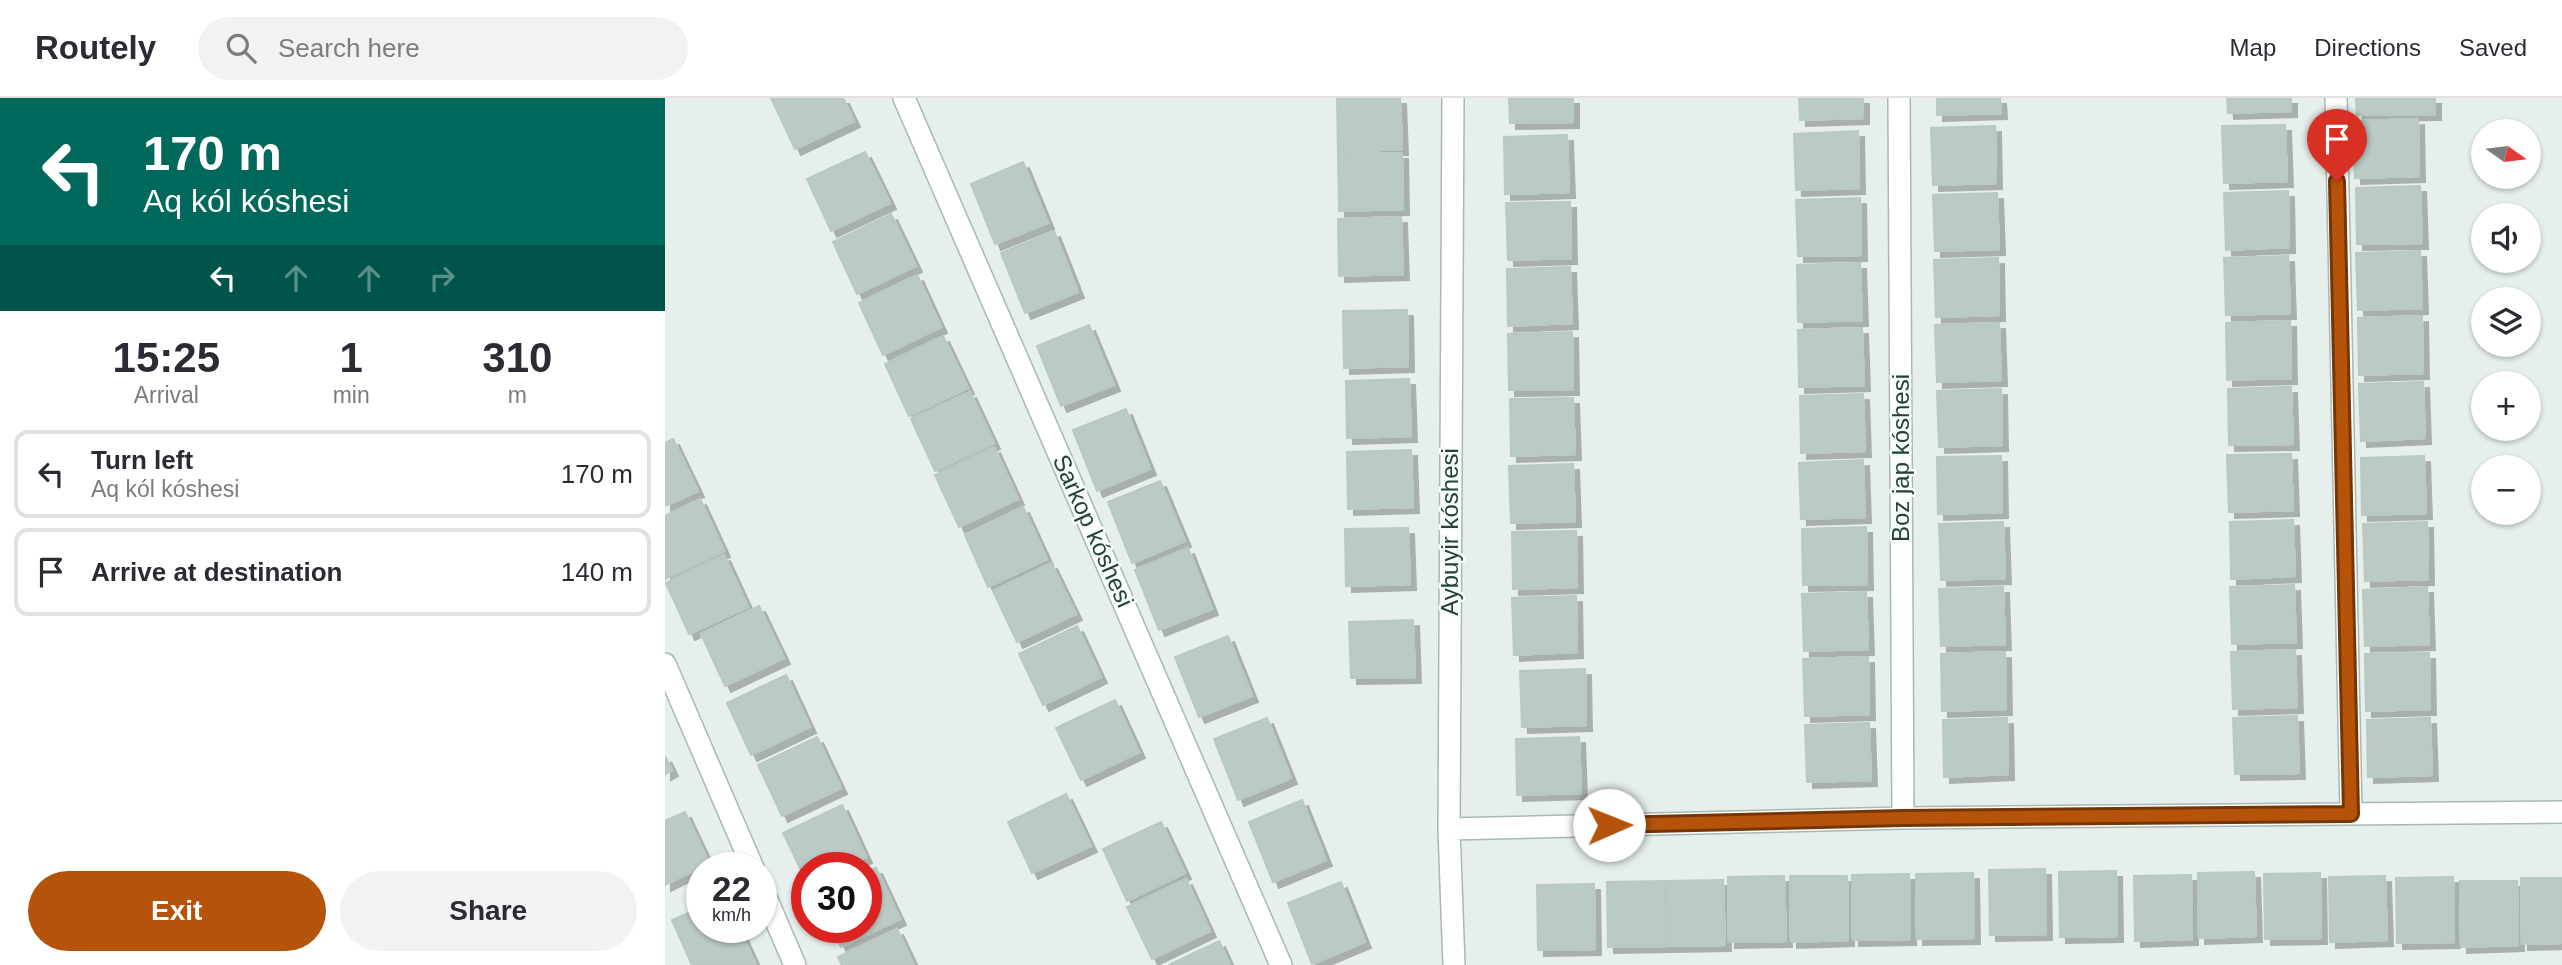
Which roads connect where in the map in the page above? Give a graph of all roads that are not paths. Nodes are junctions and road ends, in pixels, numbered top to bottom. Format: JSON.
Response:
{"nodes":[{"id":1,"x":904,"y":98,"type":"edge"},
{"id":2,"x":1453,"y":98,"type":"edge"},
{"id":3,"x":1899,"y":98,"type":"edge"},
{"id":4,"x":2336,"y":98,"type":"edge"},
{"id":5,"x":665,"y":664,"type":"edge"},
{"id":6,"x":2562,"y":812,"type":"edge"},
{"id":7,"x":2351,"y":814,"type":"junction"},
{"id":8,"x":1903,"y":818,"type":"junction"},
{"id":9,"x":1449,"y":829,"type":"junction"},
{"id":10,"x":746,"y":852,"type":"edge"},
{"id":11,"x":777,"y":923,"type":"edge"},
{"id":12,"x":795,"y":965,"type":"edge"},
{"id":13,"x":1281,"y":965,"type":"edge"},
{"id":14,"x":1454,"y":965,"type":"edge"}],
"edges":[{"from":1,"to":13,"type":"street","name":"Sarkop kóshesi"},
{"from":2,"to":9,"type":"street","name":"Aybuyir kóshesi"},
{"from":3,"to":8,"type":"street","name":"Boz jap kóshesi"},
{"from":4,"to":7,"type":"street"},
{"from":5,"to":10,"type":"street"},
{"from":6,"to":7,"type":"street"},
{"from":7,"to":8,"type":"street"},
{"from":8,"to":9,"type":"street"},
{"from":9,"to":14,"type":"street","name":"Aybuyir kóshesi"},
{"from":11,"to":12,"type":"street"}]}
